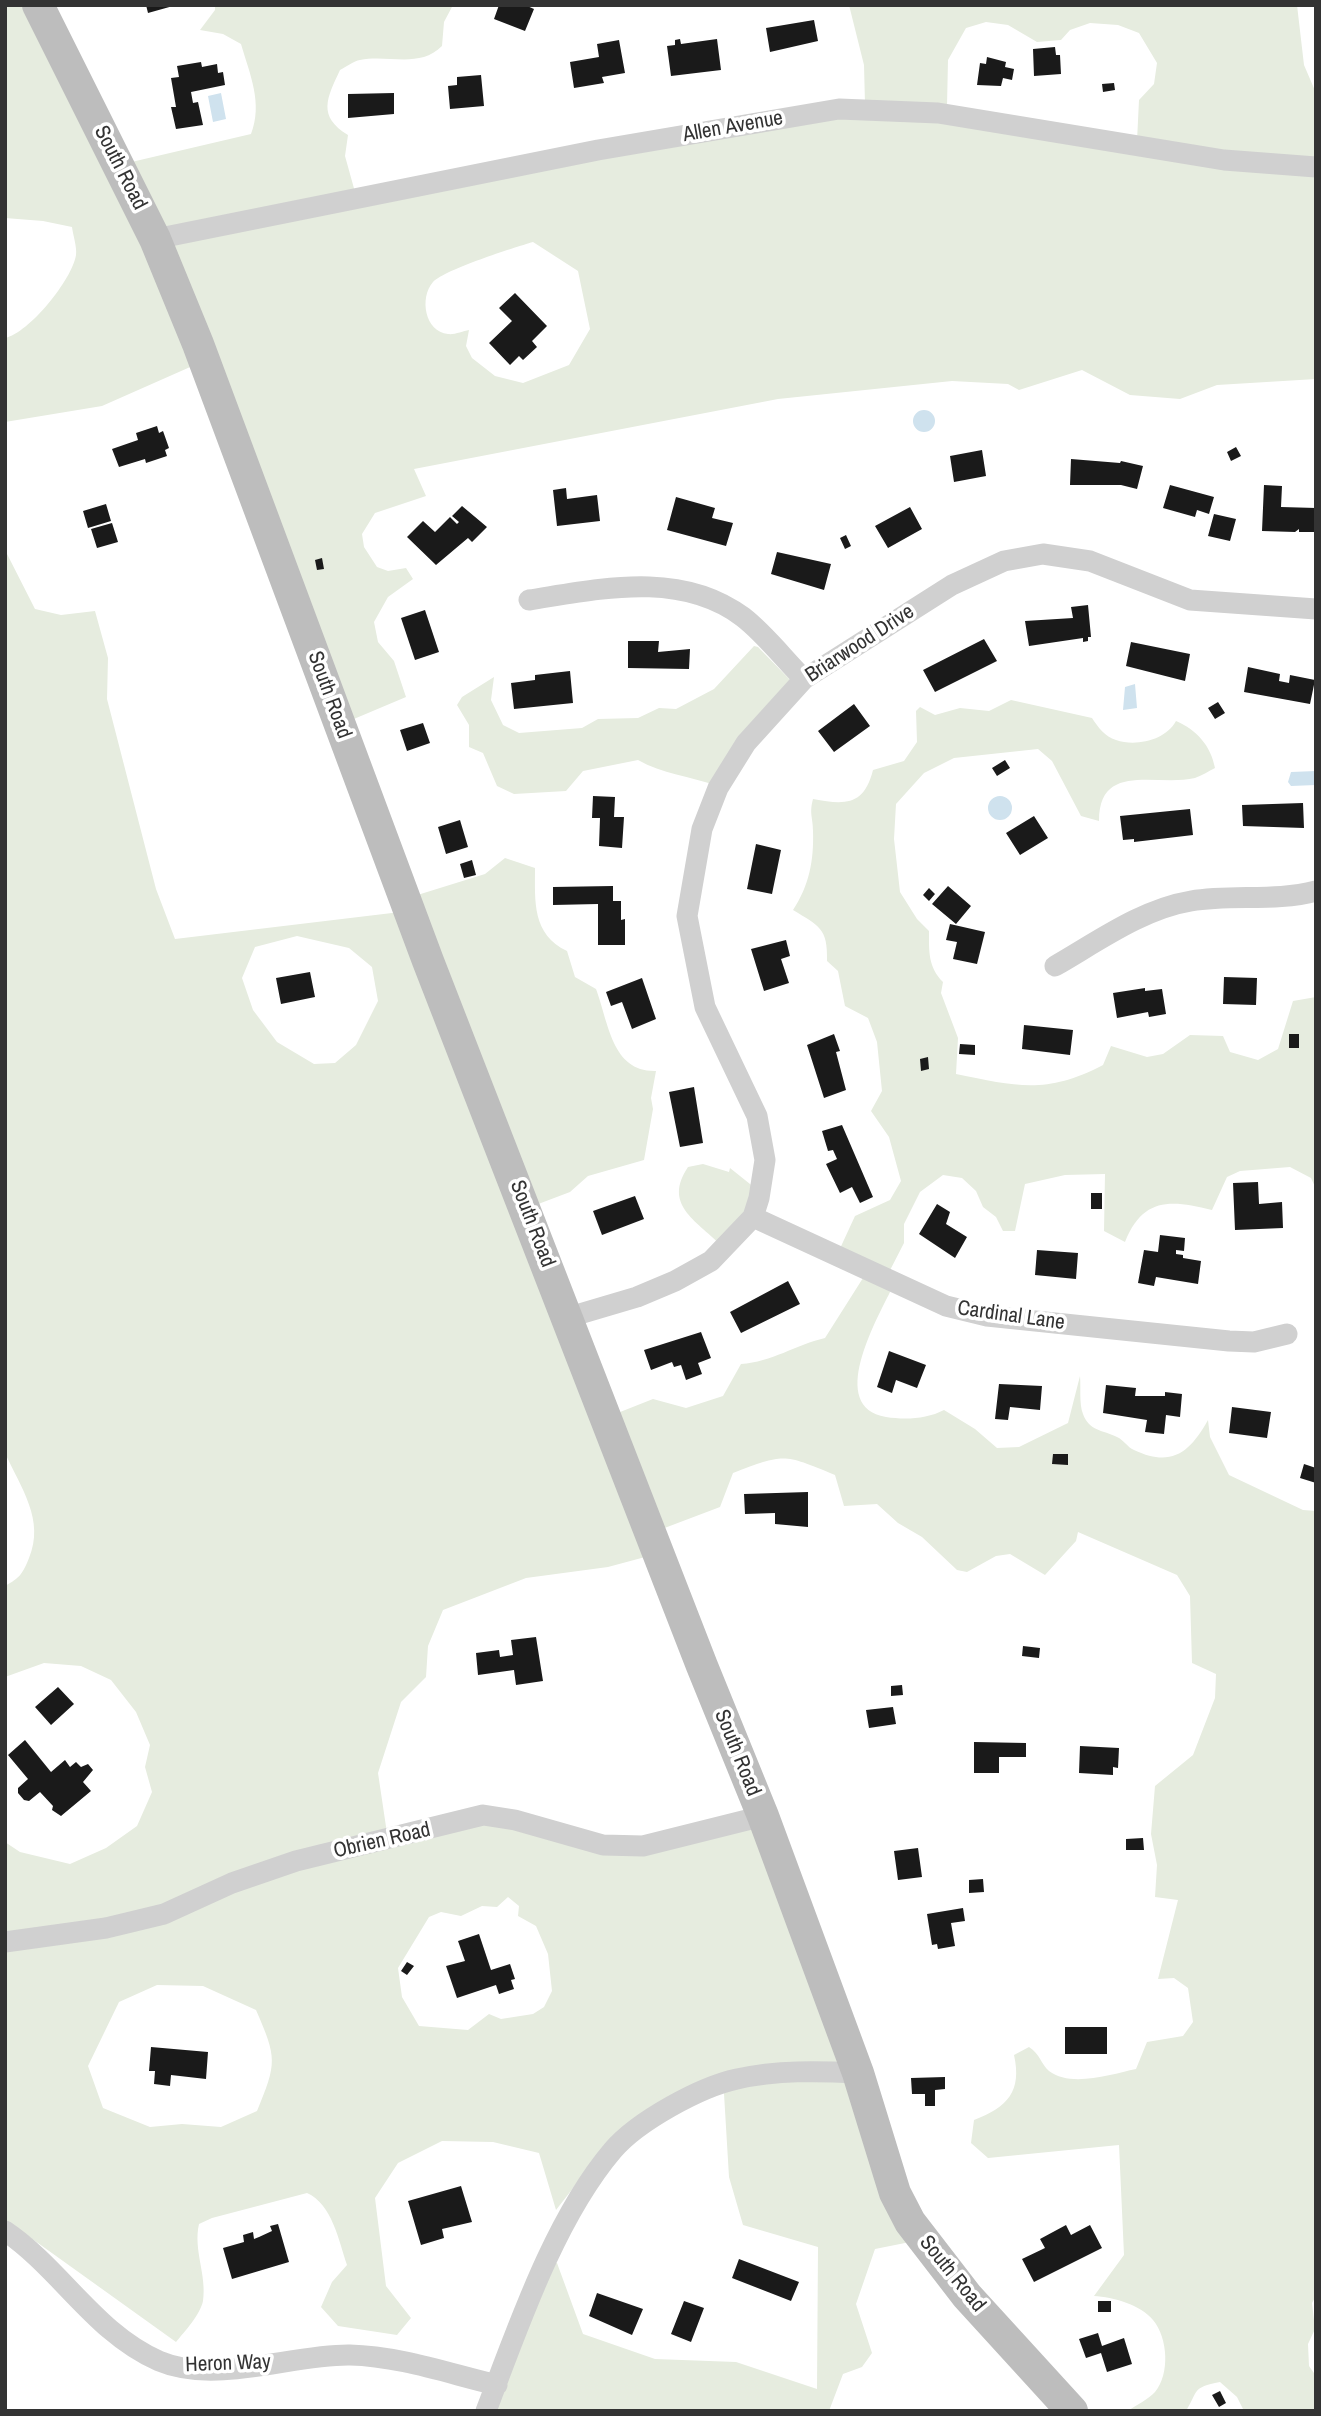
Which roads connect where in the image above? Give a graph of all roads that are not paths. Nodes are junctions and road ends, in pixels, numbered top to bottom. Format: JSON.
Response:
{"nodes":[{"id":1,"x":38,"y":5,"type":"edge"},
{"id":2,"x":1316,"y":167,"type":"edge"},
{"id":3,"x":155,"y":239,"type":"junction"},
{"id":4,"x":529,"y":600,"type":"dead end"},
{"id":5,"x":1316,"y":609,"type":"edge"},
{"id":6,"x":804,"y":679,"type":"junction"},
{"id":7,"x":1316,"y":891,"type":"edge"},
{"id":8,"x":1055,"y":966,"type":"dead end"},
{"id":9,"x":753,"y":1217,"type":"junction"},
{"id":10,"x":566,"y":1318,"type":"junction"},
{"id":11,"x":1287,"y":1334,"type":"dead end"},
{"id":12,"x":763,"y":1816,"type":"junction"},
{"id":13,"x":5,"y":1942,"type":"edge"},
{"id":14,"x":858,"y":2073,"type":"junction"},
{"id":15,"x":5,"y":2231,"type":"edge"},
{"id":16,"x":496,"y":2385,"type":"junction"},
{"id":17,"x":486,"y":2411,"type":"edge"},
{"id":18,"x":1072,"y":2411,"type":"edge"}],
"edges":[{"from":1,"to":3,"type":"street","name":"South Road"},
{"from":2,"to":3,"type":"street","name":"Allen Avenue"},
{"from":3,"to":10,"type":"street","name":"South Road"},
{"from":4,"to":6,"type":"street"},
{"from":5,"to":6,"type":"street","name":"Briarwood Drive"},
{"from":6,"to":9,"type":"street","name":"Briarwood Drive"},
{"from":7,"to":8,"type":"street"},
{"from":9,"to":10,"type":"street"},
{"from":9,"to":11,"type":"street","name":"Cardinal Lane"},
{"from":10,"to":12,"type":"street","name":"South Road"},
{"from":12,"to":13,"type":"street","name":"Obrien Road"},
{"from":12,"to":14,"type":"street","name":"South Road"},
{"from":14,"to":16,"type":"street"},
{"from":14,"to":18,"type":"street","name":"South Road"},
{"from":15,"to":16,"type":"street","name":"Heron Way"},
{"from":16,"to":17,"type":"street"}]}
